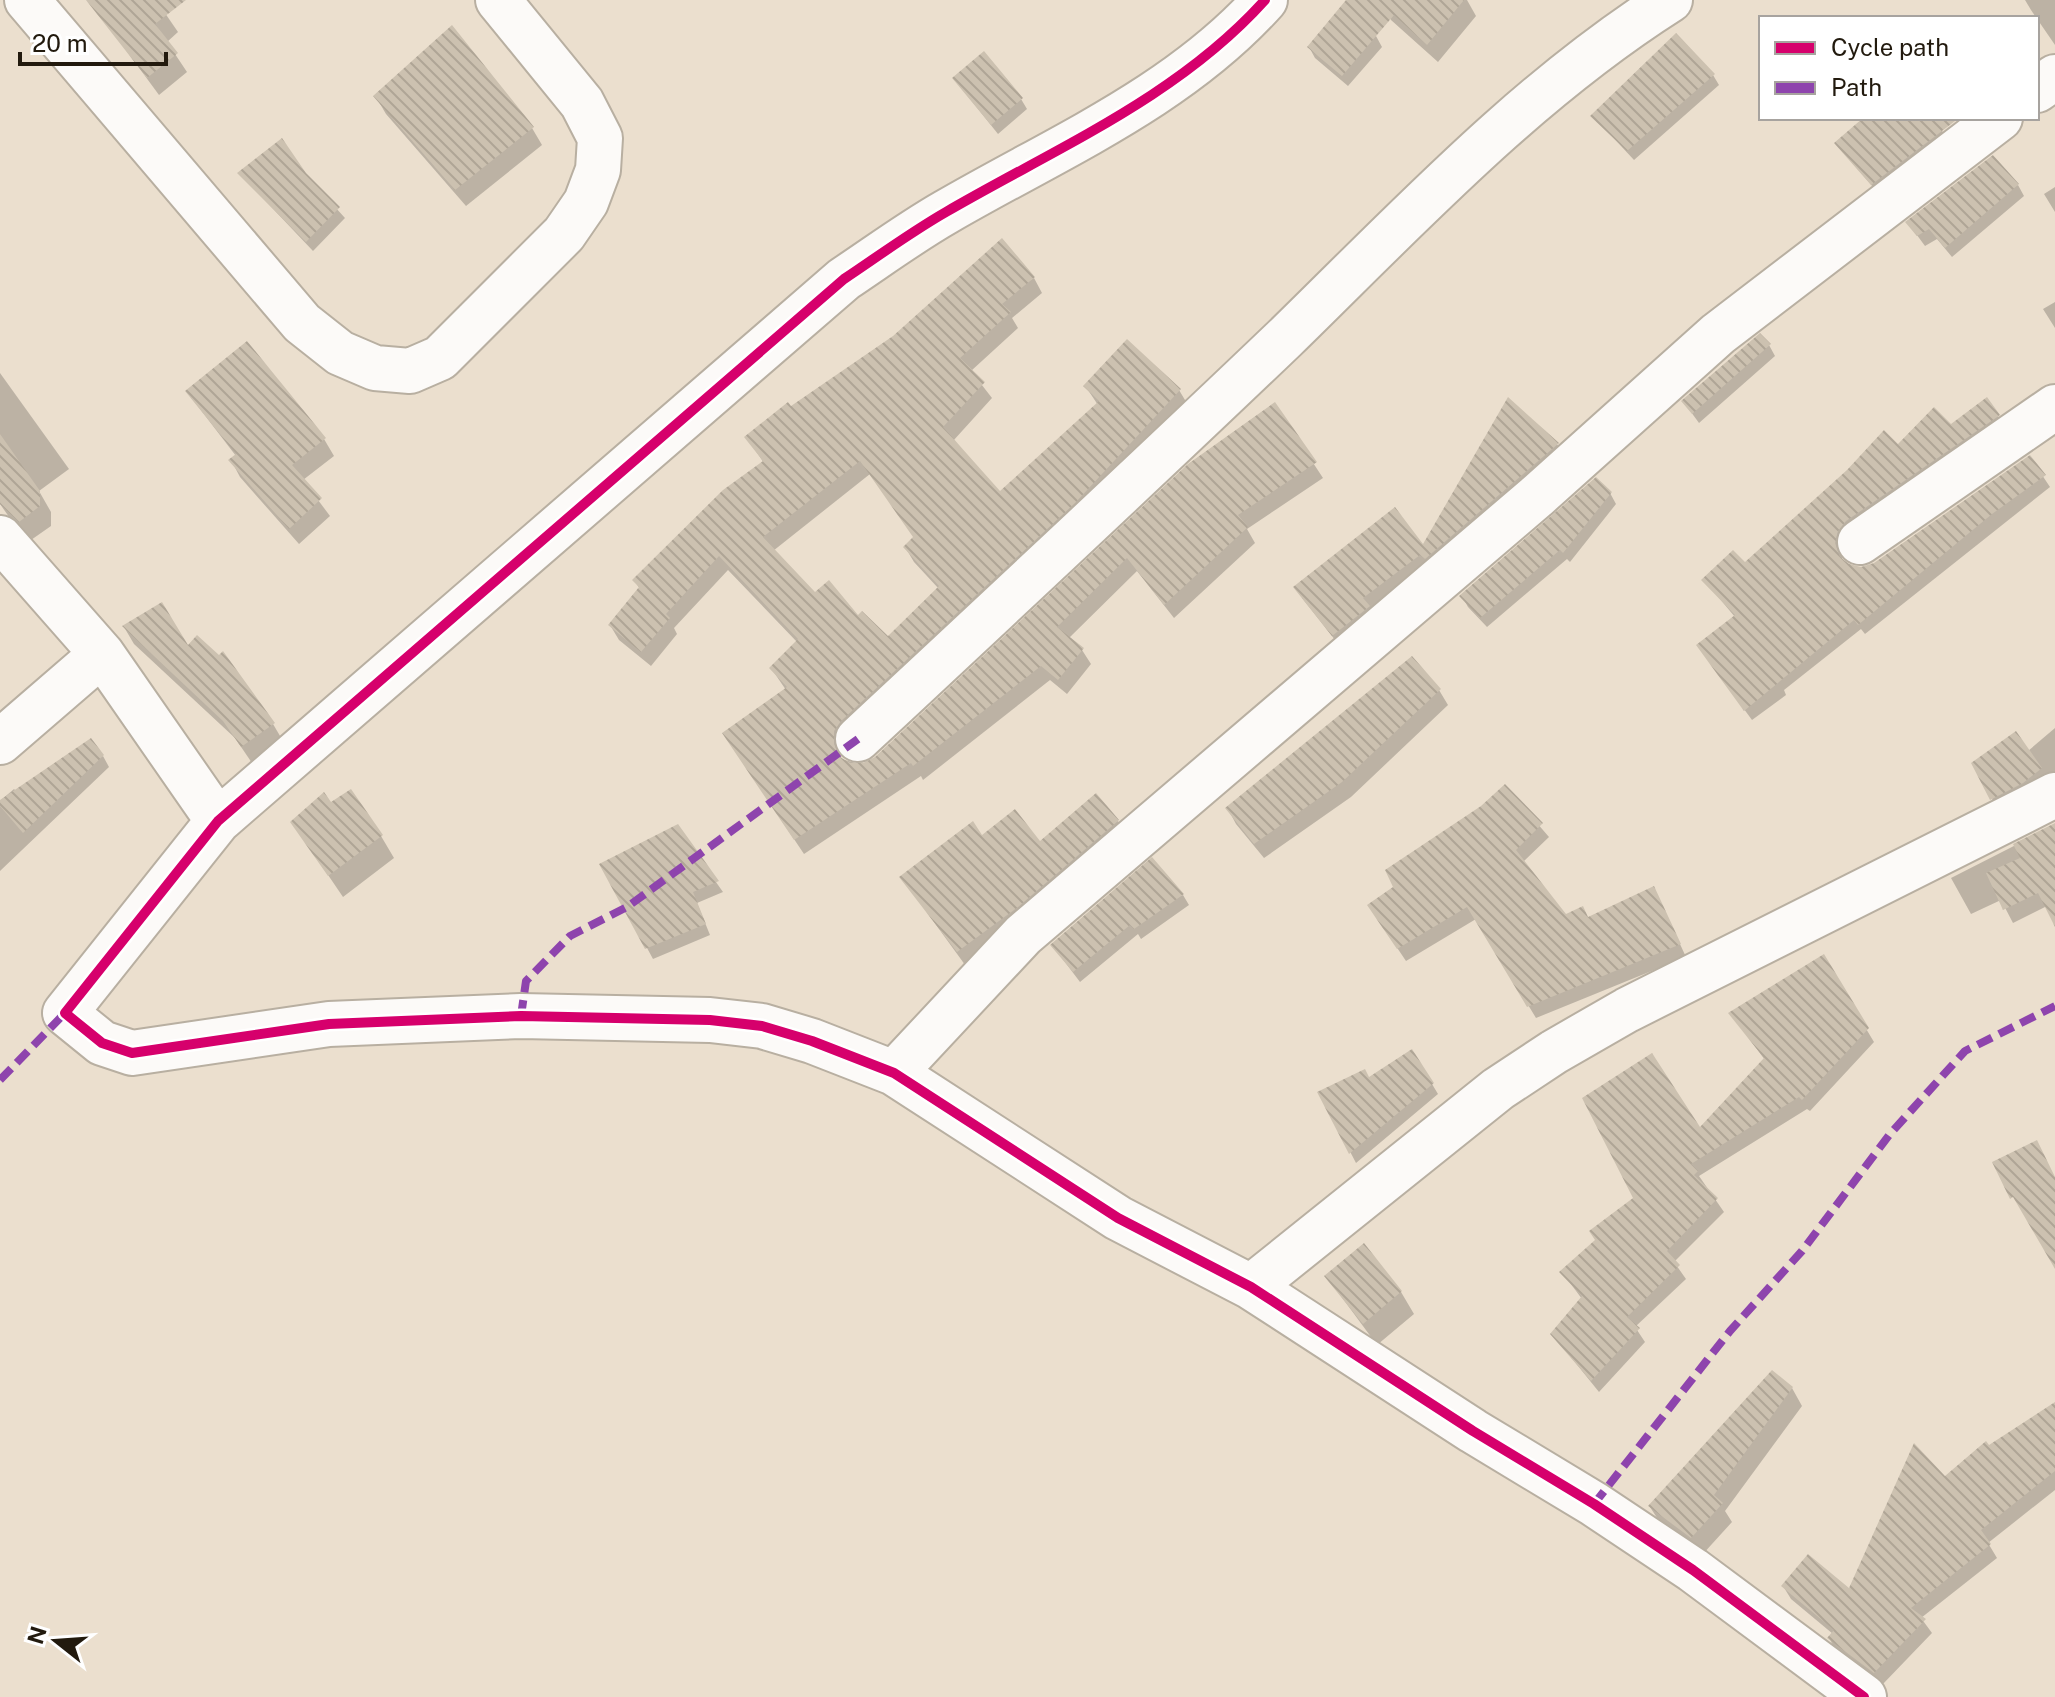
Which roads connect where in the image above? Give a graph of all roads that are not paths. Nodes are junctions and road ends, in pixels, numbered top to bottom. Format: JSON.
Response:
{"nodes":[{"id":1,"x":27,"y":0,"type":"edge"},
{"id":2,"x":498,"y":0,"type":"edge"},
{"id":3,"x":1265,"y":0,"type":"edge"},
{"id":4,"x":1670,"y":0,"type":"edge"},
{"id":5,"x":1997,"y":120,"type":"edge"},
{"id":6,"x":2055,"y":407,"type":"edge"},
{"id":7,"x":0,"y":538,"type":"edge"},
{"id":8,"x":1860,"y":542,"type":"dead end"},
{"id":9,"x":102,"y":654,"type":"junction"},
{"id":10,"x":858,"y":739,"type":"dead end"},
{"id":11,"x":0,"y":742,"type":"edge"},
{"id":12,"x":2055,"y":795,"type":"edge"},
{"id":13,"x":218,"y":821,"type":"junction"},
{"id":14,"x":894,"y":1073,"type":"junction"},
{"id":15,"x":1251,"y":1287,"type":"junction"},
{"id":16,"x":1864,"y":1697,"type":"edge"}],
"edges":[{"from":1,"to":2,"type":"street"},
{"from":3,"to":13,"type":"street"},
{"from":4,"to":10,"type":"street"},
{"from":5,"to":14,"type":"street"},
{"from":6,"to":8,"type":"street"},
{"from":7,"to":9,"type":"street"},
{"from":9,"to":11,"type":"street"},
{"from":9,"to":13,"type":"street"},
{"from":12,"to":15,"type":"street"},
{"from":13,"to":14,"type":"street"},
{"from":14,"to":15,"type":"street"},
{"from":15,"to":16,"type":"street"}]}
